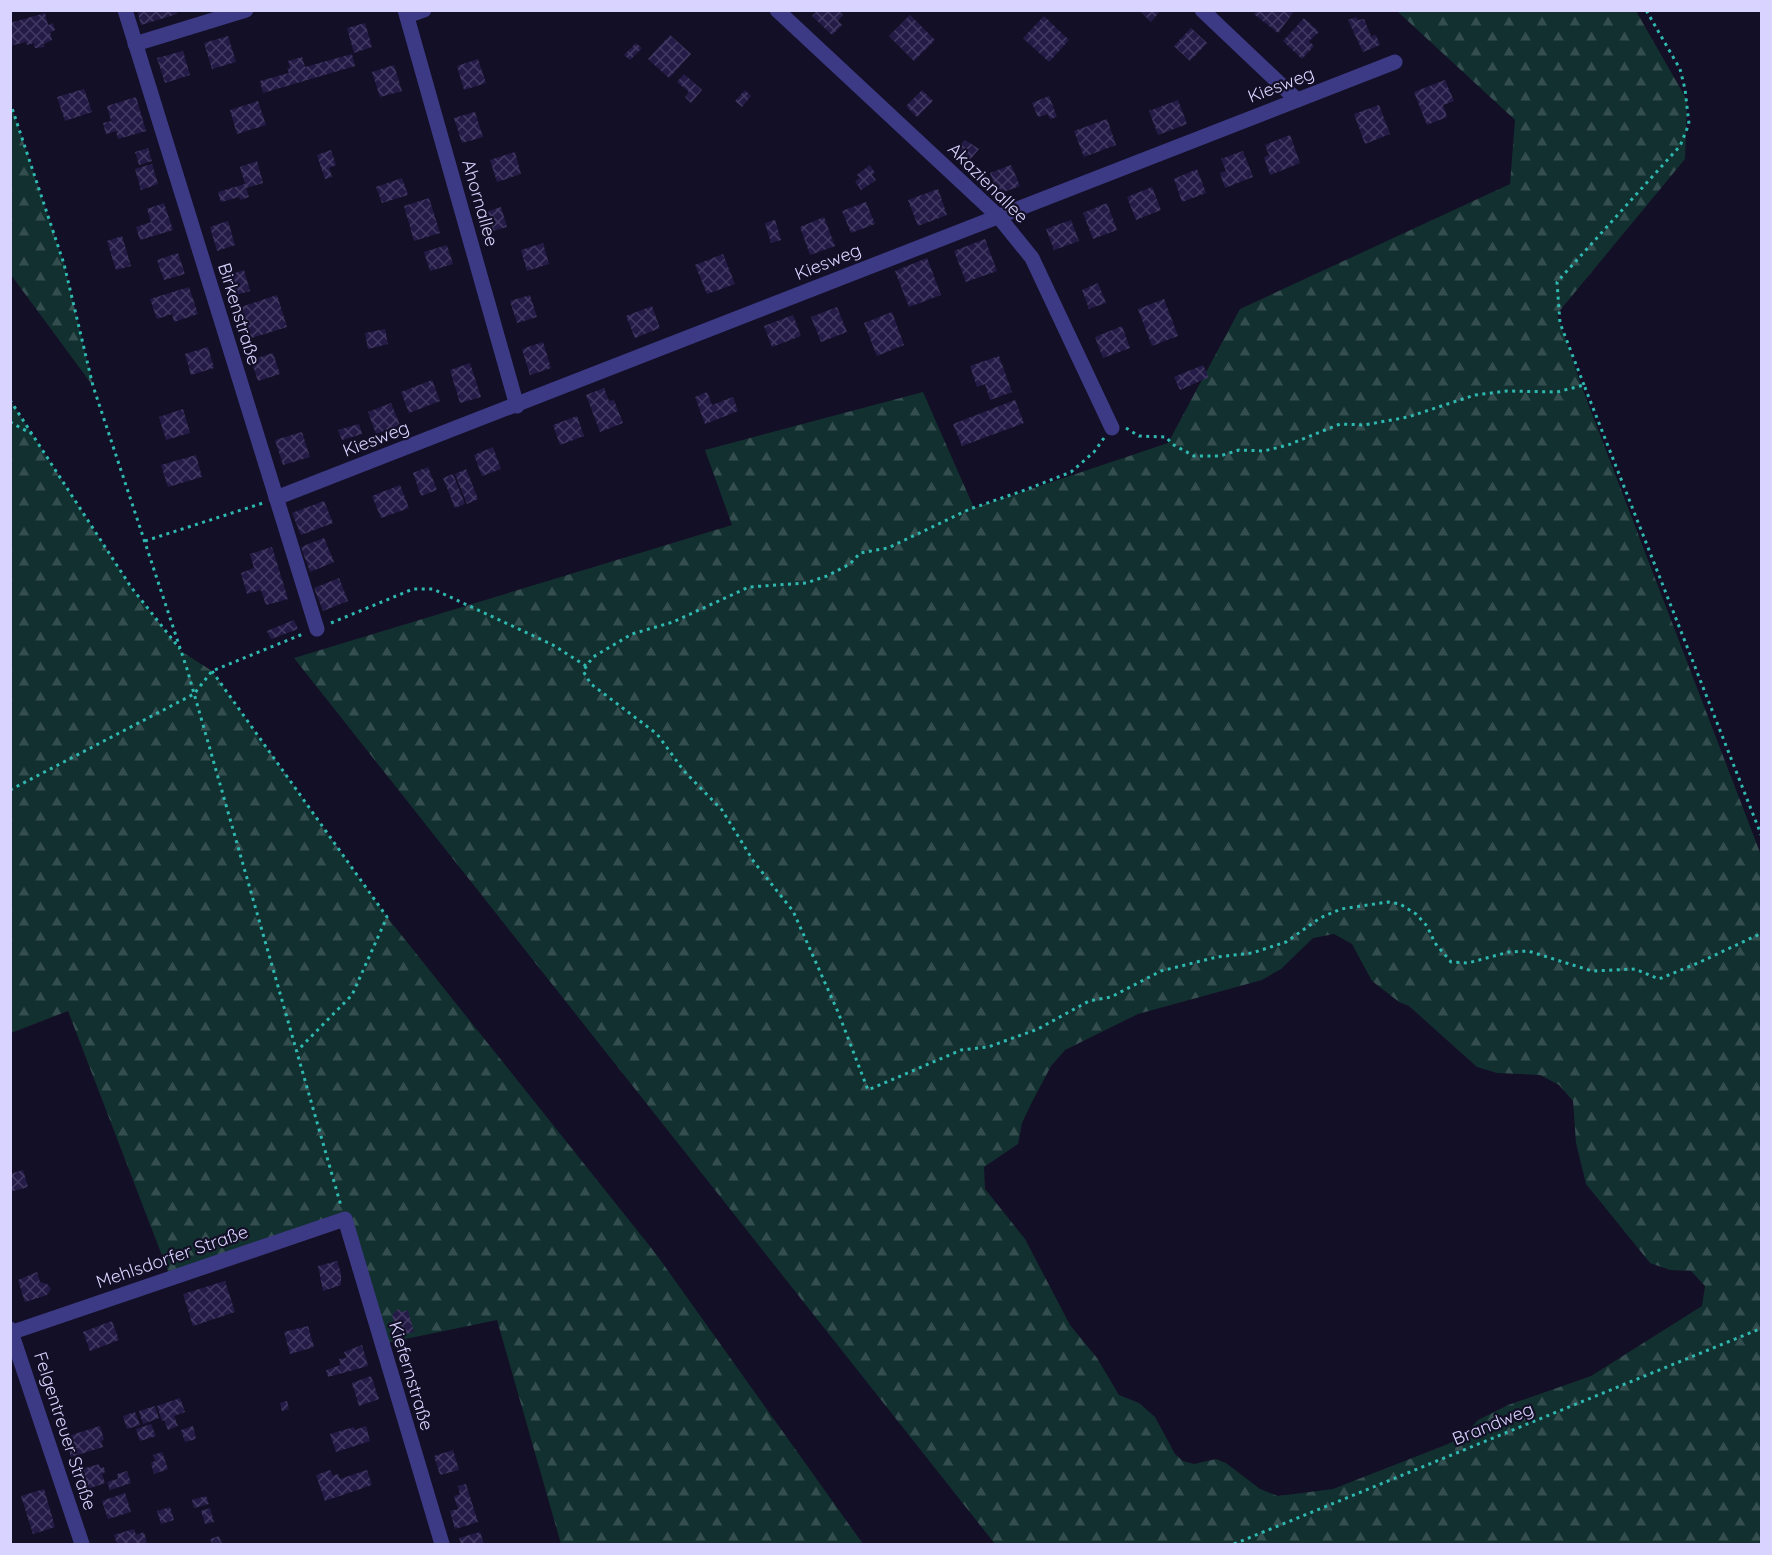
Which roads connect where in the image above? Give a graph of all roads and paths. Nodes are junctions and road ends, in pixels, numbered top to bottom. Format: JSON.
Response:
{"nodes":[{"id":1,"x":125,"y":10,"type":"edge"},
{"id":2,"x":246,"y":10,"type":"edge"},
{"id":3,"x":424,"y":10,"type":"edge"},
{"id":4,"x":777,"y":10,"type":"edge"},
{"id":5,"x":1202,"y":10,"type":"edge"},
{"id":6,"x":1646,"y":10,"type":"edge"},
{"id":7,"x":406,"y":13,"type":"edge"},
{"id":8,"x":135,"y":44,"type":"junction"},
{"id":9,"x":1395,"y":63,"type":"dead end"},
{"id":10,"x":1297,"y":100,"type":"junction"},
{"id":11,"x":10,"y":102,"type":"edge"},
{"id":12,"x":998,"y":216,"type":"junction"},
{"id":13,"x":1584,"y":385,"type":"junction"},
{"id":14,"x":10,"y":400,"type":"edge"},
{"id":15,"x":517,"y":406,"type":"junction"},
{"id":16,"x":10,"y":422,"type":"edge"},
{"id":17,"x":1112,"y":428,"type":"junction"},
{"id":18,"x":33,"y":435,"type":"junction"},
{"id":19,"x":276,"y":498,"type":"junction"},
{"id":20,"x":146,"y":541,"type":"junction"},
{"id":21,"x":316,"y":629,"type":"junction"},
{"id":22,"x":181,"y":651,"type":"junction"},
{"id":23,"x":586,"y":666,"type":"junction"},
{"id":24,"x":212,"y":670,"type":"junction"},
{"id":25,"x":194,"y":693,"type":"junction"},
{"id":26,"x":10,"y":789,"type":"edge"},
{"id":27,"x":1761,"y":837,"type":"edge"},
{"id":28,"x":1761,"y":933,"type":"edge"},
{"id":29,"x":297,"y":1051,"type":"junction"},
{"id":30,"x":345,"y":1219,"type":"junction"},
{"id":31,"x":1761,"y":1328,"type":"edge"},
{"id":32,"x":11,"y":1331,"type":"edge"},
{"id":33,"x":82,"y":1545,"type":"edge"},
{"id":34,"x":442,"y":1545,"type":"edge"},
{"id":35,"x":1234,"y":1545,"type":"edge"}],
"edges":[{"from":1,"to":8,"type":"street","name":"Birkenstraße"},
{"from":2,"to":8,"type":"street"},
{"from":3,"to":7,"type":"street"},
{"from":4,"to":12,"type":"street","name":"Akazienallee"},
{"from":5,"to":10,"type":"street"},
{"from":6,"to":13,"type":"path"},
{"from":7,"to":15,"type":"street","name":"Ahornallee"},
{"from":8,"to":19,"type":"street","name":"Birkenstraße"},
{"from":9,"to":10,"type":"street","name":"Kiesweg"},
{"from":10,"to":12,"type":"street","name":"Kiesweg"},
{"from":11,"to":20,"type":"path"},
{"from":12,"to":15,"type":"street","name":"Kiesweg"},
{"from":12,"to":17,"type":"street","name":"Akazienallee"},
{"from":13,"to":17,"type":"path"},
{"from":13,"to":27,"type":"path"},
{"from":14,"to":18,"type":"path"},
{"from":15,"to":19,"type":"street","name":"Kiesweg"},
{"from":16,"to":18,"type":"path"},
{"from":17,"to":23,"type":"path"},
{"from":18,"to":22,"type":"path"},
{"from":19,"to":20,"type":"path"},
{"from":19,"to":21,"type":"street","name":"Birkenstraße"},
{"from":20,"to":22,"type":"path"},
{"from":21,"to":23,"type":"path"},
{"from":21,"to":24,"type":"path"},
{"from":22,"to":25,"type":"path"},
{"from":23,"to":28,"type":"path"},
{"from":24,"to":25,"type":"path"},
{"from":24,"to":29,"type":"path"},
{"from":25,"to":26,"type":"path"},
{"from":25,"to":29,"type":"path"},
{"from":29,"to":30,"type":"path"},
{"from":30,"to":32,"type":"street","name":"Mehlsdorfer Straße"},
{"from":30,"to":34,"type":"street","name":"Kiefernstraße"},
{"from":31,"to":35,"type":"path","name":"Brandweg"},
{"from":32,"to":33,"type":"street","name":"Felgentreuer Straße"}]}
